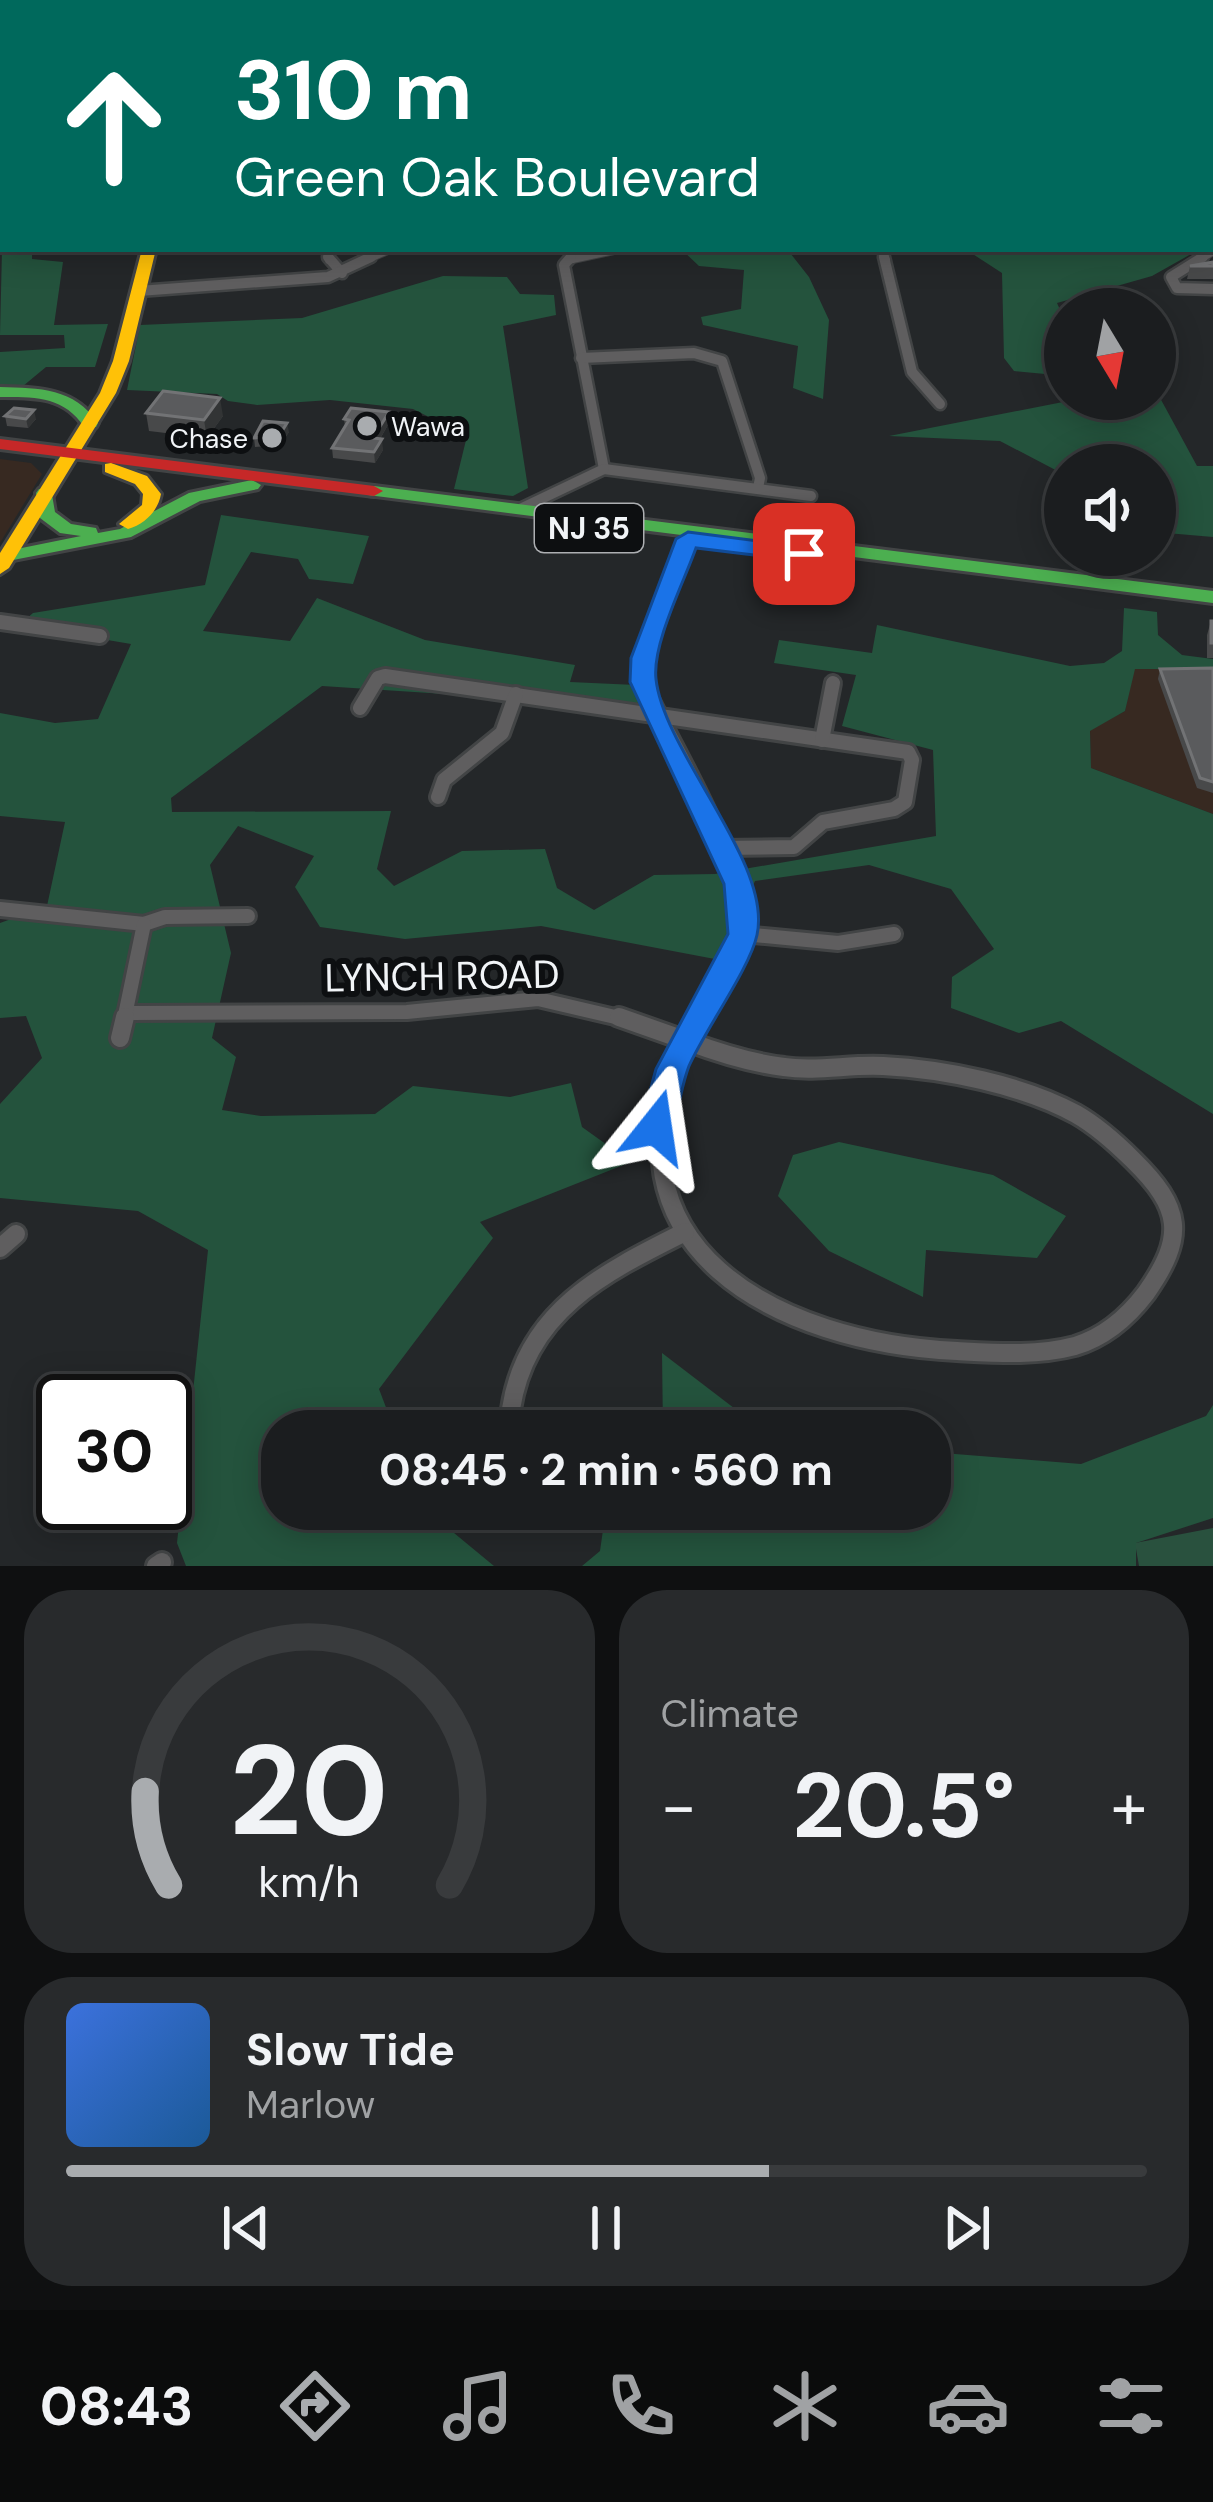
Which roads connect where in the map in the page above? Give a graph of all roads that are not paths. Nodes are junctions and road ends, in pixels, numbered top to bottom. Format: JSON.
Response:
{"nodes":[{"id":1,"x":148,"y":252,"type":"edge"},
{"id":2,"x":327,"y":252,"type":"edge"},
{"id":3,"x":384,"y":252,"type":"edge"},
{"id":4,"x":606,"y":252,"type":"edge"},
{"id":5,"x":881,"y":252,"type":"edge"},
{"id":6,"x":1211,"y":252,"type":"edge"},
{"id":7,"x":342,"y":273,"type":"junction"},
{"id":8,"x":1213,"y":289,"type":"edge"},
{"id":9,"x":139,"y":291,"type":"junction"},
{"id":10,"x":581,"y":358,"type":"junction"},
{"id":11,"x":0,"y":392,"type":"edge"},
{"id":12,"x":940,"y":404,"type":"dead end"},
{"id":13,"x":90,"y":423,"type":"junction"},
{"id":14,"x":0,"y":444,"type":"edge"},
{"id":15,"x":0,"y":454,"type":"edge"},
{"id":16,"x":67,"y":457,"type":"junction"},
{"id":17,"x":111,"y":468,"type":"junction"},
{"id":18,"x":604,"y":469,"type":"junction"},
{"id":19,"x":252,"y":485,"type":"junction"},
{"id":20,"x":758,"y":488,"type":"junction"},
{"id":21,"x":45,"y":493,"type":"junction"},
{"id":22,"x":811,"y":496,"type":"dead end"},
{"id":23,"x":520,"y":509,"type":"junction"},
{"id":24,"x":688,"y":539,"type":"junction"},
{"id":25,"x":4,"y":562,"type":"edge"},
{"id":26,"x":1213,"y":601,"type":"edge"},
{"id":27,"x":0,"y":622,"type":"edge"},
{"id":28,"x":100,"y":636,"type":"dead end"},
{"id":29,"x":833,"y":683,"type":"dead end"},
{"id":30,"x":516,"y":694,"type":"junction"},
{"id":31,"x":360,"y":708,"type":"dead end"},
{"id":32,"x":655,"y":715,"type":"junction"},
{"id":33,"x":817,"y":739,"type":"junction"},
{"id":34,"x":438,"y":797,"type":"dead end"},
{"id":35,"x":721,"y":848,"type":"junction"},
{"id":36,"x":0,"y":910,"type":"edge"},
{"id":37,"x":248,"y":916,"type":"dead end"},
{"id":38,"x":144,"y":924,"type":"junction"},
{"id":39,"x":743,"y":934,"type":"junction"},
{"id":40,"x":894,"y":934,"type":"dead end"},
{"id":41,"x":129,"y":1013,"type":"junction"},
{"id":42,"x":120,"y":1038,"type":"dead end"},
{"id":43,"x":688,"y":1040,"type":"junction"},
{"id":44,"x":686,"y":1232,"type":"junction"},
{"id":45,"x":16,"y":1234,"type":"dead end"},
{"id":46,"x":0,"y":1248,"type":"edge"},
{"id":47,"x":512,"y":1409,"type":"dead end"}],
"edges":[{"from":1,"to":9,"type":"main road"},
{"from":2,"to":7,"type":"street"},
{"from":3,"to":7,"type":"street"},
{"from":4,"to":10,"type":"street"},
{"from":5,"to":12,"type":"street"},
{"from":6,"to":8,"type":"street"},
{"from":7,"to":9,"type":"street"},
{"from":9,"to":13,"type":"main road"},
{"from":10,"to":18,"type":"street"},
{"from":10,"to":20,"type":"street"},
{"from":11,"to":13,"type":"main road"},
{"from":13,"to":16,"type":"main road"},
{"from":14,"to":16,"type":"main road","number":"NJ 35"},
{"from":15,"to":16,"type":"main road","number":"NJ 35"},
{"from":16,"to":17,"type":"main road","number":"NJ 35"},
{"from":16,"to":21,"type":"main road"},
{"from":16,"to":23,"type":"main road","number":"NJ 35"},
{"from":17,"to":19,"type":"main road","number":"NJ 35"},
{"from":17,"to":21,"type":"main road"},
{"from":18,"to":20,"type":"street"},
{"from":18,"to":23,"type":"street"},
{"from":19,"to":24,"type":"main road","number":"NJ 35"},
{"from":19,"to":25,"type":"main road"},
{"from":20,"to":22,"type":"street"},
{"from":21,"to":25,"type":"main road"},
{"from":23,"to":26,"type":"main road","number":"NJ 35"},
{"from":24,"to":26,"type":"main road","number":"NJ 35"},
{"from":24,"to":32,"type":"street"},
{"from":27,"to":28,"type":"street"},
{"from":29,"to":33,"type":"street"},
{"from":30,"to":31,"type":"street"},
{"from":30,"to":32,"type":"street"},
{"from":30,"to":34,"type":"street"},
{"from":32,"to":33,"type":"street"},
{"from":32,"to":35,"type":"street"},
{"from":33,"to":35,"type":"street"},
{"from":35,"to":39,"type":"street"},
{"from":36,"to":38,"type":"street"},
{"from":37,"to":38,"type":"street"},
{"from":38,"to":41,"type":"street"},
{"from":39,"to":40,"type":"street"},
{"from":39,"to":43,"type":"street"},
{"from":41,"to":42,"type":"street"},
{"from":41,"to":43,"type":"street","name":"LYNCH ROAD"},
{"from":43,"to":44,"type":"street"},
{"from":43,"to":44,"type":"street","name":"LYNCH ROAD"},
{"from":44,"to":47,"type":"street"},
{"from":45,"to":46,"type":"street"}]}
